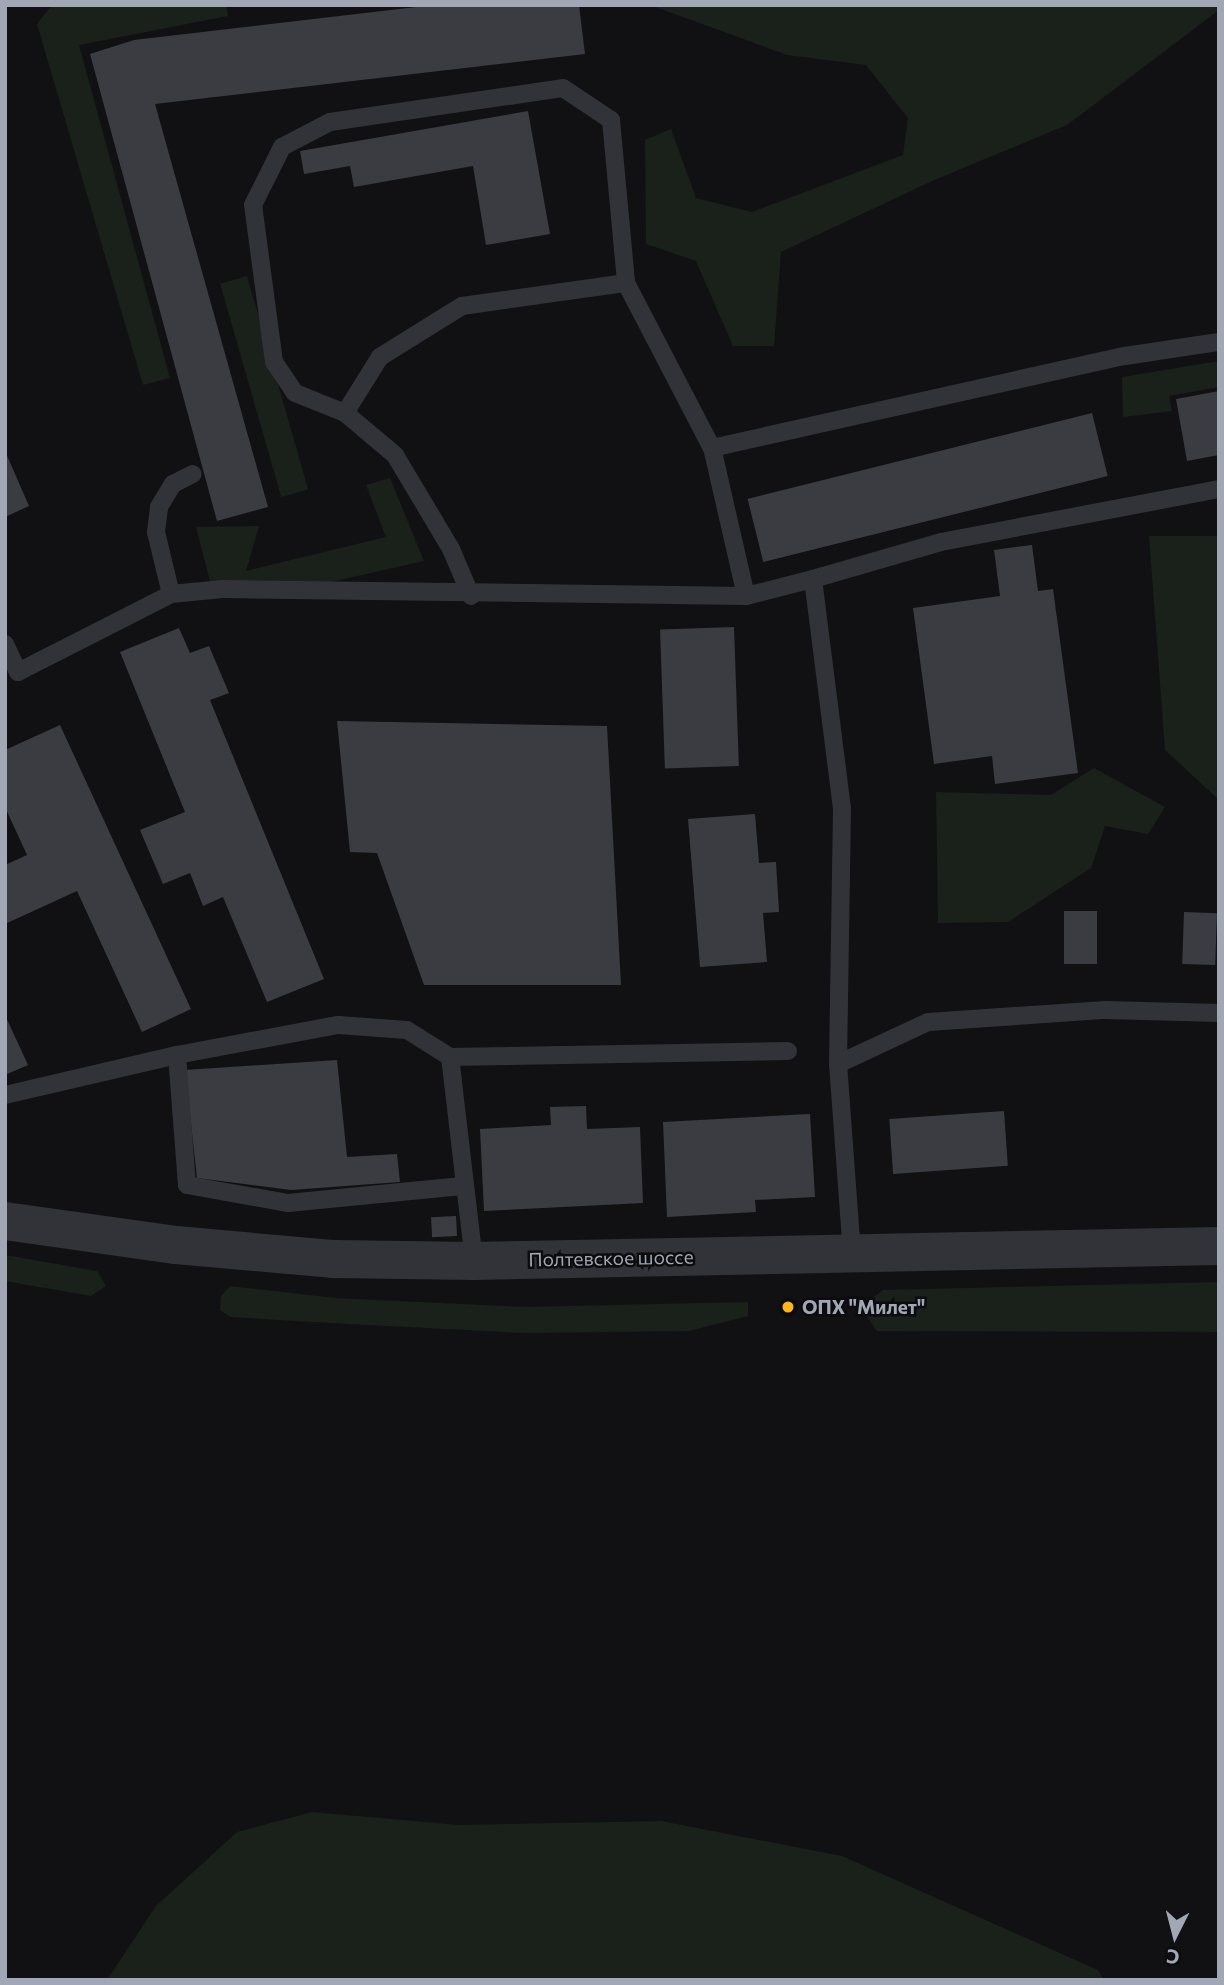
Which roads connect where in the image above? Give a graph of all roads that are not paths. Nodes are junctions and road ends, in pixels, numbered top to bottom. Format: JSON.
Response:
{"nodes":[{"id":1,"x":626,"y":283,"type":"junction"},
{"id":2,"x":1219,"y":342,"type":"edge"},
{"id":3,"x":345,"y":413,"type":"junction"},
{"id":4,"x":712,"y":448,"type":"junction"},
{"id":5,"x":193,"y":474,"type":"dead end"},
{"id":6,"x":1219,"y":489,"type":"edge"},
{"id":7,"x":813,"y":579,"type":"junction"},
{"id":8,"x":170,"y":594,"type":"junction"},
{"id":9,"x":471,"y":596,"type":"junction"},
{"id":10,"x":746,"y":596,"type":"junction"},
{"id":11,"x":5,"y":644,"type":"edge"},
{"id":12,"x":1219,"y":1013,"type":"edge"},
{"id":13,"x":788,"y":1051,"type":"dead end"},
{"id":14,"x":177,"y":1055,"type":"junction"},
{"id":15,"x":450,"y":1057,"type":"junction"},
{"id":16,"x":838,"y":1063,"type":"junction"},
{"id":17,"x":5,"y":1095,"type":"edge"},
{"id":18,"x":462,"y":1186,"type":"junction"},
{"id":19,"x":5,"y":1221,"type":"edge"},
{"id":20,"x":1219,"y":1246,"type":"edge"},
{"id":21,"x":852,"y":1254,"type":"junction"},
{"id":22,"x":474,"y":1261,"type":"junction"}],
"edges":[{"from":1,"to":3,"type":"lane"},
{"from":1,"to":3,"type":"lane"},
{"from":1,"to":4,"type":"lane"},
{"from":2,"to":4,"type":"lane"},
{"from":3,"to":9,"type":"lane"},
{"from":4,"to":10,"type":"lane"},
{"from":5,"to":8,"type":"lane"},
{"from":6,"to":7,"type":"lane"},
{"from":7,"to":10,"type":"lane"},
{"from":7,"to":16,"type":"lane"},
{"from":8,"to":9,"type":"lane"},
{"from":8,"to":11,"type":"lane"},
{"from":9,"to":10,"type":"lane"},
{"from":12,"to":16,"type":"lane"},
{"from":13,"to":15,"type":"lane"},
{"from":14,"to":15,"type":"lane"},
{"from":14,"to":17,"type":"lane"},
{"from":14,"to":18,"type":"lane"},
{"from":15,"to":18,"type":"lane"},
{"from":16,"to":21,"type":"lane"},
{"from":18,"to":22,"type":"lane"},
{"from":19,"to":22,"type":"street","name":"Полтевское шоссе"},
{"from":20,"to":21,"type":"street","name":"Полтевское шоссе"},
{"from":21,"to":22,"type":"street","name":"Полтевское шоссе"}]}
